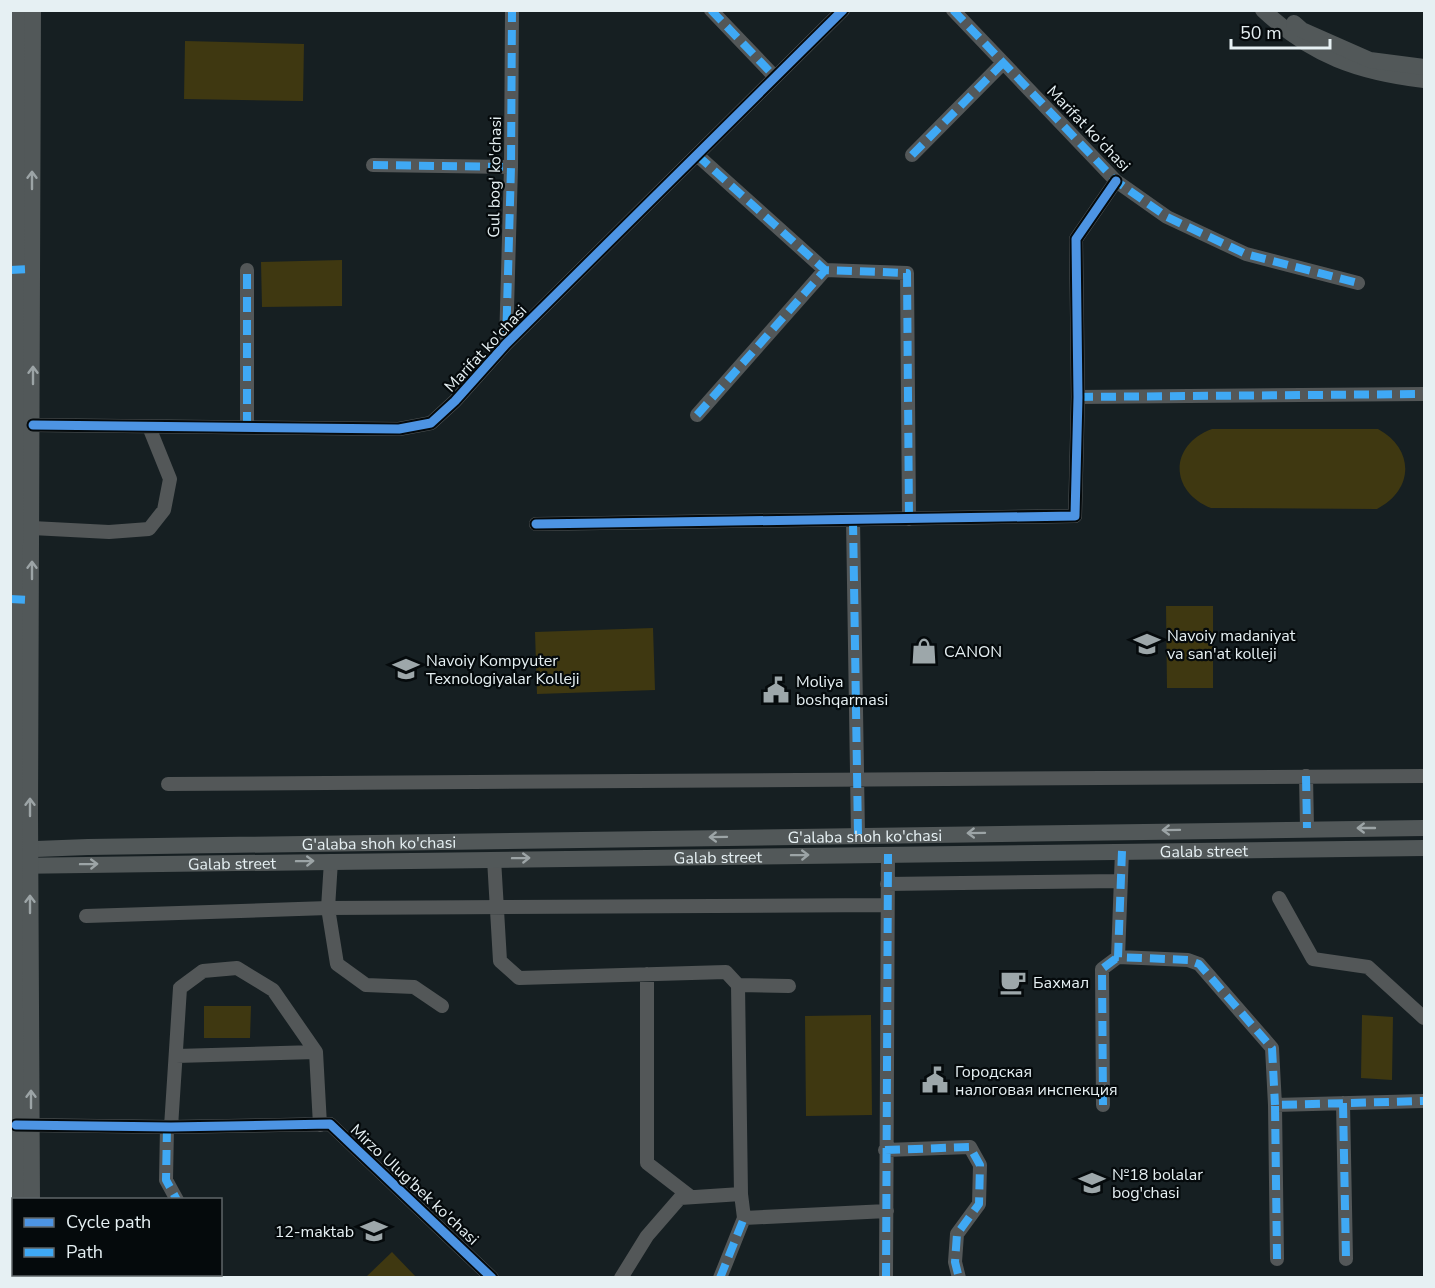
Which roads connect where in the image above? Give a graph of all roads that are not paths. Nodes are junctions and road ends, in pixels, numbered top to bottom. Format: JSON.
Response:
{"nodes":[{"id":1,"x":19,"y":10,"type":"edge"},
{"id":2,"x":33,"y":10,"type":"edge"},
{"id":3,"x":512,"y":10,"type":"edge"},
{"id":4,"x":711,"y":10,"type":"edge"},
{"id":5,"x":843,"y":10,"type":"edge"},
{"id":6,"x":953,"y":10,"type":"edge"},
{"id":7,"x":1263,"y":10,"type":"edge"},
{"id":8,"x":1278,"y":10,"type":"edge"},
{"id":9,"x":1003,"y":63,"type":"junction"},
{"id":10,"x":1425,"y":67,"type":"edge"},
{"id":11,"x":775,"y":77,"type":"junction"},
{"id":12,"x":1425,"y":80,"type":"edge"},
{"id":13,"x":697,"y":155,"type":"junction"},
{"id":14,"x":912,"y":155,"type":"dead end"},
{"id":15,"x":373,"y":165,"type":"dead end"},
{"id":16,"x":511,"y":167,"type":"junction"},
{"id":17,"x":1116,"y":181,"type":"junction"},
{"id":18,"x":20,"y":270,"type":"edge"},
{"id":19,"x":247,"y":270,"type":"dead end"},
{"id":20,"x":825,"y":270,"type":"junction"},
{"id":21,"x":1358,"y":282,"type":"dead end"},
{"id":22,"x":506,"y":344,"type":"junction"},
{"id":23,"x":1425,"y":393,"type":"edge"},
{"id":24,"x":1078,"y":397,"type":"junction"},
{"id":25,"x":697,"y":415,"type":"dead end"},
{"id":26,"x":33,"y":425,"type":"junction"},
{"id":27,"x":149,"y":426,"type":"junction"},
{"id":28,"x":247,"y":428,"type":"junction"},
{"id":29,"x":909,"y":519,"type":"junction"},
{"id":30,"x":853,"y":520,"type":"junction"},
{"id":31,"x":536,"y":524,"type":"dead end"},
{"id":32,"x":32,"y":528,"type":"junction"},
{"id":33,"x":20,"y":599,"type":"edge"},
{"id":34,"x":1306,"y":776,"type":"junction"},
{"id":35,"x":1425,"y":776,"type":"edge"},
{"id":36,"x":857,"y":781,"type":"junction"},
{"id":37,"x":168,"y":784,"type":"dead end"},
{"id":38,"x":1307,"y":828,"type":"junction"},
{"id":39,"x":1425,"y":828,"type":"edge"},
{"id":40,"x":858,"y":835,"type":"junction"},
{"id":41,"x":1425,"y":848,"type":"edge"},
{"id":42,"x":1122,"y":851,"type":"junction"},
{"id":43,"x":888,"y":854,"type":"junction"},
{"id":44,"x":19,"y":858,"type":"edge"},
{"id":45,"x":494,"y":859,"type":"junction"},
{"id":46,"x":331,"y":861,"type":"junction"},
{"id":47,"x":1121,"y":881,"type":"junction"},
{"id":48,"x":887,"y":884,"type":"junction"},
{"id":49,"x":1279,"y":898,"type":"dead end"},
{"id":50,"x":887,"y":906,"type":"junction"},
{"id":51,"x":496,"y":907,"type":"junction"},
{"id":52,"x":328,"y":908,"type":"junction"},
{"id":53,"x":86,"y":916,"type":"dead end"},
{"id":54,"x":1118,"y":957,"type":"junction"},
{"id":55,"x":647,"y":974,"type":"junction"},
{"id":56,"x":738,"y":985,"type":"junction"},
{"id":57,"x":789,"y":986,"type":"dead end"},
{"id":58,"x":442,"y":1006,"type":"dead end"},
{"id":59,"x":1425,"y":1018,"type":"edge"},
{"id":60,"x":316,"y":1052,"type":"junction"},
{"id":61,"x":176,"y":1056,"type":"junction"},
{"id":62,"x":1425,"y":1101,"type":"edge"},
{"id":63,"x":1343,"y":1103,"type":"junction"},
{"id":64,"x":1103,"y":1105,"type":"dead end"},
{"id":65,"x":1275,"y":1105,"type":"junction"},
{"id":66,"x":24,"y":1125,"type":"junction"},
{"id":67,"x":320,"y":1125,"type":"junction"},
{"id":68,"x":169,"y":1127,"type":"junction"},
{"id":69,"x":885,"y":1150,"type":"junction"},
{"id":70,"x":741,"y":1194,"type":"junction"},
{"id":71,"x":691,"y":1197,"type":"junction"},
{"id":72,"x":16,"y":1198,"type":"edge"},
{"id":73,"x":32,"y":1198,"type":"edge"},
{"id":74,"x":176,"y":1198,"type":"edge"},
{"id":75,"x":887,"y":1211,"type":"junction"},
{"id":76,"x":744,"y":1218,"type":"junction"},
{"id":77,"x":1276,"y":1259,"type":"dead end"},
{"id":78,"x":1346,"y":1259,"type":"dead end"},
{"id":79,"x":492,"y":1278,"type":"edge"},
{"id":80,"x":621,"y":1278,"type":"edge"},
{"id":81,"x":720,"y":1278,"type":"edge"},
{"id":82,"x":886,"y":1278,"type":"edge"},
{"id":83,"x":959,"y":1278,"type":"edge"}],
"edges":[{"from":1,"to":18,"type":"main road"},
{"from":18,"to":2,"type":"main road","one_way":true},
{"from":3,"to":16,"type":"street","name":"Gul bog' ko'chasi"},
{"from":4,"to":11,"type":"street"},
{"from":5,"to":11,"type":"street","name":"Marifat ko'chasi"},
{"from":6,"to":9,"type":"street","name":"Marifat ko'chasi"},
{"from":7,"to":12,"type":"main road"},
{"from":8,"to":10,"type":"main road"},
{"from":9,"to":14,"type":"street"},
{"from":9,"to":17,"type":"street","name":"Marifat ko'chasi"},
{"from":11,"to":13,"type":"street","name":"Marifat ko'chasi"},
{"from":13,"to":20,"type":"street"},
{"from":13,"to":22,"type":"street","name":"Marifat ko'chasi"},
{"from":15,"to":16,"type":"street"},
{"from":16,"to":22,"type":"street","name":"Gul bog' ko'chasi"},
{"from":17,"to":21,"type":"street","name":"Marifat ko'chasi"},
{"from":17,"to":24,"type":"street"},
{"from":26,"to":18,"type":"main road","one_way":true},
{"from":18,"to":33,"type":"main road"},
{"from":19,"to":28,"type":"street"},
{"from":20,"to":25,"type":"street"},
{"from":20,"to":29,"type":"street"},
{"from":22,"to":28,"type":"street","name":"Marifat ko'chasi"},
{"from":23,"to":24,"type":"street"},
{"from":24,"to":29,"type":"street"},
{"from":26,"to":27,"type":"street","name":"Marifat ko'chasi"},
{"from":26,"to":32,"type":"main road"},
{"from":27,"to":28,"type":"street","name":"Marifat ko'chasi"},
{"from":27,"to":32,"type":"street"},
{"from":29,"to":30,"type":"street"},
{"from":30,"to":31,"type":"street"},
{"from":30,"to":36,"type":"street"},
{"from":33,"to":32,"type":"main road","one_way":true},
{"from":33,"to":44,"type":"main road"},
{"from":34,"to":35,"type":"street"},
{"from":34,"to":36,"type":"street"},
{"from":34,"to":38,"type":"street"},
{"from":36,"to":37,"type":"street"},
{"from":36,"to":40,"type":"street"},
{"from":39,"to":38,"type":"main road","name":"G'alaba shoh ko'chasi","one_way":true},
{"from":38,"to":40,"type":"main road","name":"G'alaba shoh ko'chasi","one_way":true},
{"from":40,"to":44,"type":"main road","name":"G'alaba shoh ko'chasi","one_way":true},
{"from":41,"to":42,"type":"main road","name":"Galab street"},
{"from":42,"to":43,"type":"main road","name":"Galab street"},
{"from":42,"to":47,"type":"street"},
{"from":45,"to":43,"type":"main road","name":"Galab street","one_way":true},
{"from":43,"to":48,"type":"street"},
{"from":44,"to":46,"type":"main road","name":"Galab street","one_way":true},
{"from":44,"to":66,"type":"main road"},
{"from":45,"to":46,"type":"main road","name":"Galab street"},
{"from":45,"to":51,"type":"street"},
{"from":46,"to":52,"type":"street"},
{"from":47,"to":48,"type":"street"},
{"from":47,"to":54,"type":"street"},
{"from":48,"to":50,"type":"street"},
{"from":49,"to":59,"type":"street"},
{"from":50,"to":51,"type":"street"},
{"from":50,"to":69,"type":"street"},
{"from":51,"to":52,"type":"street"},
{"from":51,"to":55,"type":"street"},
{"from":52,"to":53,"type":"street"},
{"from":52,"to":58,"type":"street"},
{"from":54,"to":64,"type":"street"},
{"from":54,"to":65,"type":"street"},
{"from":55,"to":56,"type":"street"},
{"from":55,"to":71,"type":"street"},
{"from":56,"to":57,"type":"street"},
{"from":56,"to":70,"type":"street"},
{"from":60,"to":61,"type":"street"},
{"from":60,"to":61,"type":"street"},
{"from":60,"to":67,"type":"street"},
{"from":61,"to":68,"type":"street"},
{"from":62,"to":63,"type":"street"},
{"from":63,"to":65,"type":"street"},
{"from":63,"to":78,"type":"street"},
{"from":65,"to":77,"type":"street"},
{"from":66,"to":68,"type":"street","name":"Mirzo Ulug'bek ko'chasi"},
{"from":66,"to":72,"type":"main road"},
{"from":66,"to":73,"type":"main road"},
{"from":67,"to":68,"type":"street","name":"Mirzo Ulug'bek ko'chasi"},
{"from":67,"to":79,"type":"street","name":"Mirzo Ulug'bek ko'chasi"},
{"from":68,"to":74,"type":"street"},
{"from":69,"to":75,"type":"street"},
{"from":69,"to":83,"type":"street"},
{"from":70,"to":71,"type":"street"},
{"from":70,"to":76,"type":"street"},
{"from":71,"to":80,"type":"street"},
{"from":75,"to":76,"type":"street"},
{"from":75,"to":82,"type":"street"},
{"from":76,"to":81,"type":"street"}]}
